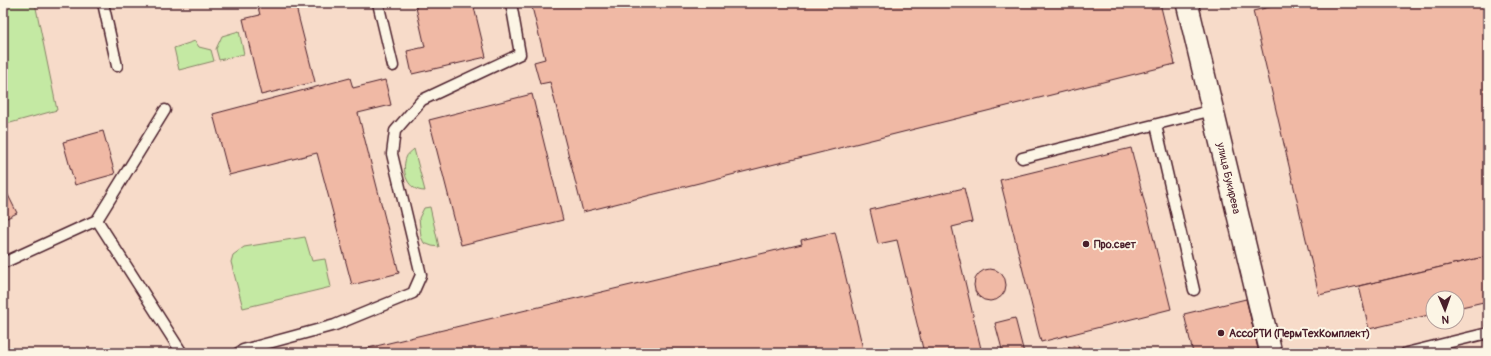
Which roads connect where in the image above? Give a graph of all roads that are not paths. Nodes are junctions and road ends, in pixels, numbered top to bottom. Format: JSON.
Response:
{"nodes":[{"id":1,"x":103,"y":3,"type":"edge"},
{"id":2,"x":378,"y":3,"type":"edge"},
{"id":3,"x":511,"y":3,"type":"edge"},
{"id":4,"x":1187,"y":3,"type":"edge"},
{"id":5,"x":117,"y":66,"type":"dead end"},
{"id":6,"x":393,"y":66,"type":"dead end"},
{"id":7,"x":165,"y":110,"type":"dead end"},
{"id":8,"x":1213,"y":110,"type":"junction"},
{"id":9,"x":1156,"y":124,"type":"junction"},
{"id":10,"x":1022,"y":158,"type":"dead end"},
{"id":11,"x":97,"y":220,"type":"junction"},
{"id":12,"x":3,"y":264,"type":"edge"},
{"id":13,"x":1194,"y":290,"type":"dead end"},
{"id":14,"x":1488,"y":333,"type":"edge"},
{"id":15,"x":182,"y":353,"type":"edge"},
{"id":16,"x":238,"y":353,"type":"edge"},
{"id":17,"x":1271,"y":353,"type":"edge"},
{"id":18,"x":1406,"y":353,"type":"edge"}],
"edges":[{"from":1,"to":5,"type":"lane"},
{"from":2,"to":6,"type":"lane"},
{"from":3,"to":16,"type":"lane"},
{"from":4,"to":8,"type":"street","name":"улица Букирева"},
{"from":7,"to":11,"type":"lane"},
{"from":8,"to":9,"type":"lane"},
{"from":8,"to":17,"type":"street","name":"улица Букирева"},
{"from":9,"to":10,"type":"lane"},
{"from":9,"to":13,"type":"lane"},
{"from":11,"to":12,"type":"lane"},
{"from":11,"to":15,"type":"lane"},
{"from":14,"to":18,"type":"lane"}]}
